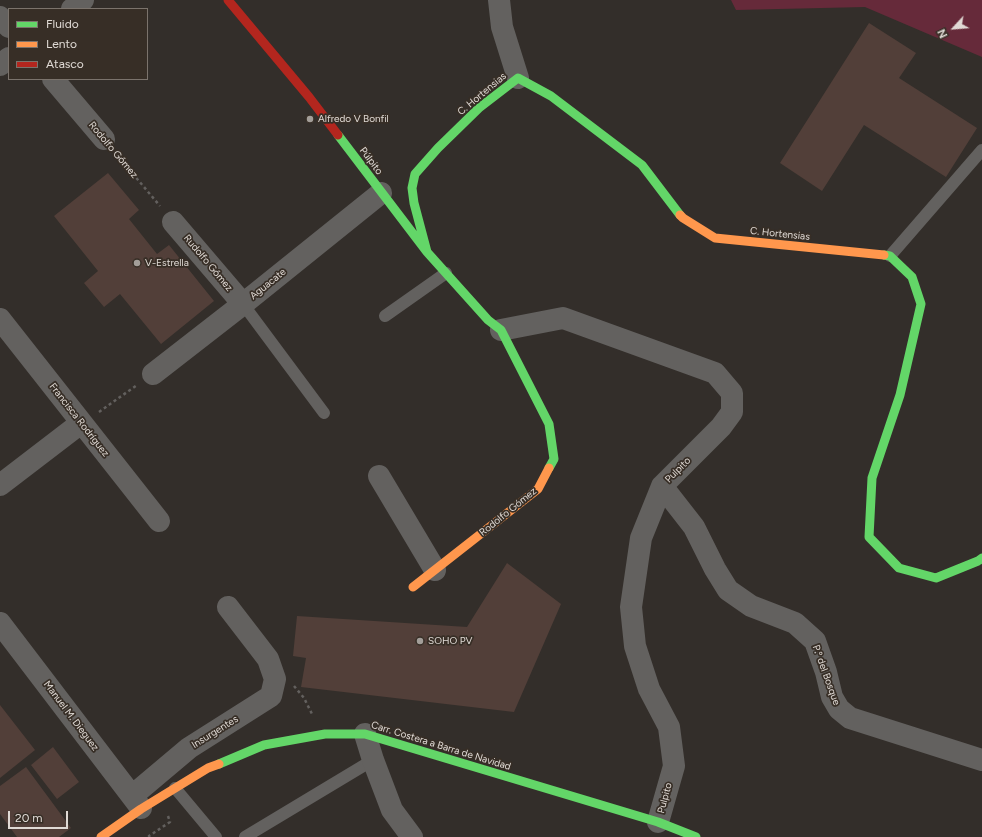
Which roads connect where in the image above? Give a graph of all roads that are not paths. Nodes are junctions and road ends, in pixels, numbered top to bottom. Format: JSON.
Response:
{"nodes":[{"id":1,"x":83,"y":0,"type":"edge"},
{"id":2,"x":228,"y":0,"type":"edge"},
{"id":3,"x":499,"y":0,"type":"edge"},
{"id":4,"x":73,"y":8,"type":"edge"},
{"id":5,"x":0,"y":17,"type":"edge"},
{"id":6,"x":8,"y":26,"type":"edge"},
{"id":7,"x":8,"y":59,"type":"edge"},
{"id":8,"x":0,"y":65,"type":"edge"},
{"id":9,"x":518,"y":78,"type":"junction"},
{"id":10,"x":54,"y":80,"type":"edge"},
{"id":11,"x":104,"y":139,"type":"road end"},
{"id":12,"x":982,"y":150,"type":"edge"},
{"id":13,"x":381,"y":193,"type":"junction"},
{"id":14,"x":173,"y":222,"type":"road end"},
{"id":15,"x":427,"y":252,"type":"junction"},
{"id":16,"x":890,"y":256,"type":"junction"},
{"id":17,"x":446,"y":273,"type":"junction"},
{"id":18,"x":243,"y":304,"type":"junction"},
{"id":19,"x":385,"y":316,"type":"dead end"},
{"id":20,"x":0,"y":319,"type":"edge"},
{"id":21,"x":501,"y":330,"type":"junction"},
{"id":22,"x":153,"y":374,"type":"road end"},
{"id":23,"x":324,"y":413,"type":"dead end"},
{"id":24,"x":82,"y":424,"type":"junction"},
{"id":25,"x":379,"y":476,"type":"dead end"},
{"id":26,"x":0,"y":485,"type":"edge"},
{"id":27,"x":662,"y":486,"type":"junction"},
{"id":28,"x":159,"y":521,"type":"dead end"},
{"id":29,"x":982,"y":558,"type":"edge"},
{"id":30,"x":435,"y":570,"type":"junction"},
{"id":31,"x":414,"y":587,"type":"dead end"},
{"id":32,"x":228,"y":607,"type":"dead end"},
{"id":33,"x":0,"y":623,"type":"edge"},
{"id":34,"x":365,"y":734,"type":"junction"},
{"id":35,"x":373,"y":760,"type":"junction"},
{"id":36,"x":982,"y":760,"type":"edge"},
{"id":37,"x":175,"y":788,"type":"junction"},
{"id":38,"x":137,"y":802,"type":"junction"},
{"id":39,"x":658,"y":822,"type":"junction"},
{"id":40,"x":101,"y":837,"type":"edge"},
{"id":41,"x":216,"y":837,"type":"edge"},
{"id":42,"x":245,"y":837,"type":"edge"},
{"id":43,"x":412,"y":837,"type":"edge"},
{"id":44,"x":696,"y":837,"type":"edge"}],
"edges":[{"from":1,"to":4,"type":"street"},
{"from":2,"to":13,"type":"street","name":"Púlpito"},
{"from":3,"to":9,"type":"street"},
{"from":5,"to":6,"type":"street"},
{"from":7,"to":8,"type":"street"},
{"from":9,"to":15,"type":"street","name":"C. Hortensias"},
{"from":9,"to":16,"type":"street","name":"C. Hortensias"},
{"from":10,"to":11,"type":"street","name":"Rodolfo Gómez"},
{"from":12,"to":16,"type":"lane"},
{"from":13,"to":15,"type":"street","name":"Púlpito"},
{"from":13,"to":18,"type":"street","name":"Aguacate"},
{"from":14,"to":18,"type":"street","name":"Rudolfo Gómez"},
{"from":15,"to":17,"type":"street","name":"Púlpito"},
{"from":16,"to":29,"type":"street"},
{"from":17,"to":19,"type":"lane"},
{"from":17,"to":21,"type":"street","name":"Púlpito"},
{"from":18,"to":22,"type":"street","name":"Aguacate"},
{"from":18,"to":23,"type":"lane"},
{"from":20,"to":24,"type":"street","name":"Francisca Rodríguez"},
{"from":21,"to":27,"type":"street","name":"Pulpito"},
{"from":21,"to":30,"type":"street","name":"Rodolfo Gómez"},
{"from":24,"to":26,"type":"street"},
{"from":24,"to":28,"type":"street","name":"Francisca Rodríguez"},
{"from":25,"to":30,"type":"street"},
{"from":27,"to":36,"type":"street","name":"P.º del Bosque"},
{"from":27,"to":39,"type":"street","name":"Pulpito"},
{"from":30,"to":31,"type":"street","name":"Rodolfo Gómez"},
{"from":32,"to":38,"type":"street","name":"Insurgentes"},
{"from":33,"to":38,"type":"street","name":"Manuel M. Dieguez"},
{"from":34,"to":35,"type":"street"},
{"from":34,"to":37,"type":"street","name":"Carr. Costera a Barra de Navidad"},
{"from":34,"to":39,"type":"street","name":"Carr. Costera a Barra de Navidad"},
{"from":35,"to":42,"type":"lane"},
{"from":35,"to":43,"type":"street"},
{"from":37,"to":38,"type":"street","name":"Carr. Costera a Barra de Navidad"},
{"from":37,"to":41,"type":"lane"},
{"from":38,"to":40,"type":"street","name":"Carr. Costera a Barra de Navidad"},
{"from":39,"to":44,"type":"street","name":"Carr. Costera a Barra de Navidad"}]}
